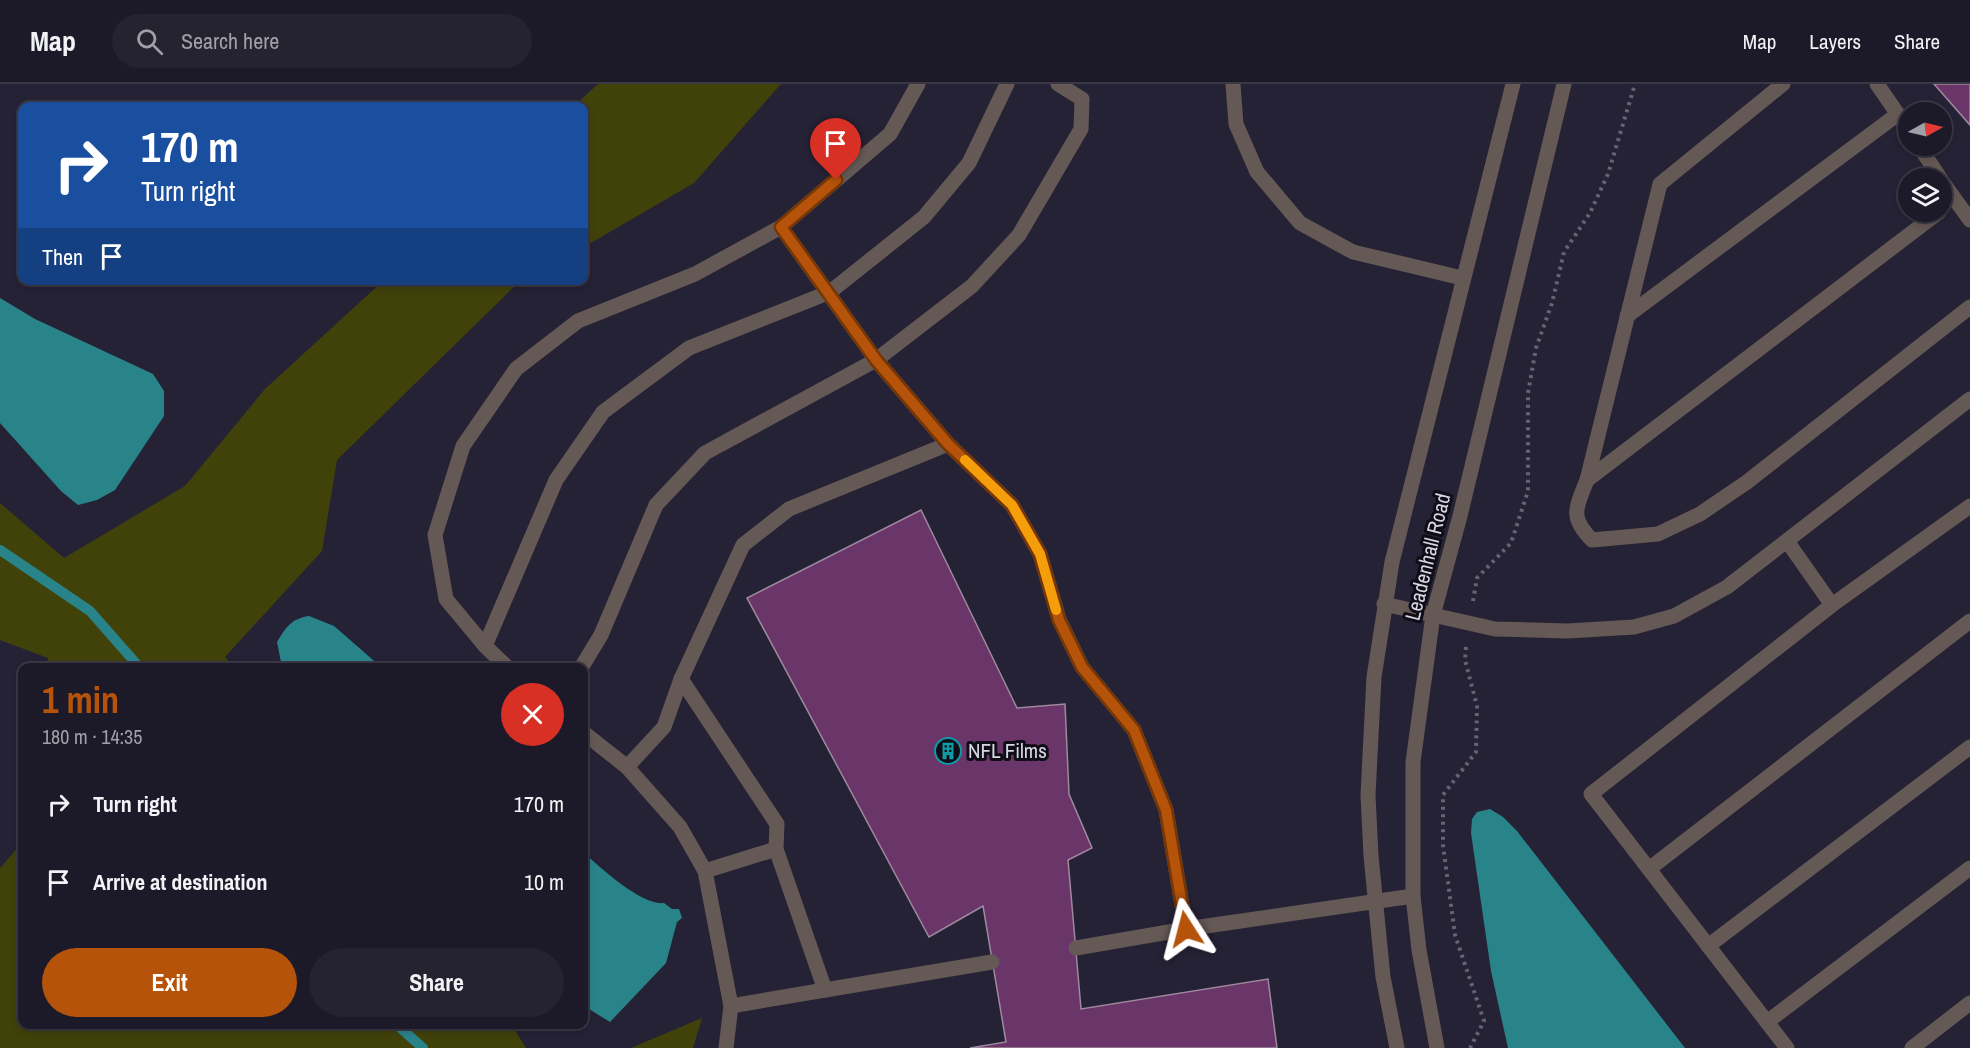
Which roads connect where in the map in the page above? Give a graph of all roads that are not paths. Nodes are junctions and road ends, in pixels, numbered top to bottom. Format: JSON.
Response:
{"nodes":[{"id":1,"x":918,"y":84,"type":"edge"},
{"id":2,"x":1007,"y":84,"type":"edge"},
{"id":3,"x":1058,"y":84,"type":"edge"},
{"id":4,"x":1233,"y":84,"type":"edge"},
{"id":5,"x":1513,"y":84,"type":"edge"},
{"id":6,"x":1564,"y":84,"type":"edge"},
{"id":7,"x":1783,"y":84,"type":"edge"},
{"id":8,"x":1877,"y":84,"type":"edge"},
{"id":9,"x":1898,"y":114,"type":"joint"},
{"id":10,"x":1952,"y":197,"type":"edge"},
{"id":11,"x":1954,"y":200,"type":"joint"},
{"id":12,"x":1970,"y":220,"type":"edge"},
{"id":13,"x":1926,"y":222,"type":"edge"},
{"id":14,"x":781,"y":227,"type":"junction"},
{"id":15,"x":1462,"y":278,"type":"junction"},
{"id":16,"x":830,"y":292,"type":"junction"},
{"id":17,"x":1970,"y":307,"type":"edge"},
{"id":18,"x":1627,"y":316,"type":"junction"},
{"id":19,"x":876,"y":360,"type":"junction"},
{"id":20,"x":1970,"y":399,"type":"edge"},
{"id":21,"x":948,"y":444,"type":"junction"},
{"id":22,"x":1587,"y":480,"type":"junction"},
{"id":23,"x":1970,"y":506,"type":"edge"},
{"id":24,"x":1787,"y":541,"type":"junction"},
{"id":25,"x":1384,"y":604,"type":"junction"},
{"id":26,"x":1832,"y":605,"type":"junction"},
{"id":27,"x":1433,"y":615,"type":"junction"},
{"id":28,"x":1970,"y":621,"type":"edge"},
{"id":29,"x":485,"y":646,"type":"junction"},
{"id":30,"x":503,"y":663,"type":"edge"},
{"id":31,"x":584,"y":663,"type":"edge"},
{"id":32,"x":681,"y":679,"type":"junction"},
{"id":33,"x":588,"y":736,"type":"edge"},
{"id":34,"x":1970,"y":747,"type":"edge"},
{"id":35,"x":627,"y":767,"type":"junction"},
{"id":36,"x":776,"y":849,"type":"junction"},
{"id":37,"x":1970,"y":868,"type":"edge"},
{"id":38,"x":1649,"y":869,"type":"junction"},
{"id":39,"x":705,"y":871,"type":"junction"},
{"id":40,"x":1413,"y":896,"type":"junction"},
{"id":41,"x":1376,"y":902,"type":"junction"},
{"id":42,"x":1186,"y":929,"type":"junction"},
{"id":43,"x":1708,"y":946,"type":"junction"},
{"id":44,"x":1076,"y":948,"type":"dead end"},
{"id":45,"x":992,"y":962,"type":"dead end"},
{"id":46,"x":825,"y":990,"type":"junction"},
{"id":47,"x":1970,"y":1003,"type":"edge"},
{"id":48,"x":731,"y":1006,"type":"junction"},
{"id":49,"x":1767,"y":1022,"type":"junction"},
{"id":50,"x":726,"y":1048,"type":"edge"},
{"id":51,"x":1397,"y":1048,"type":"edge"},
{"id":52,"x":1437,"y":1048,"type":"edge"},
{"id":53,"x":1787,"y":1048,"type":"edge"},
{"id":54,"x":1912,"y":1048,"type":"edge"}],
"edges":[{"from":1,"to":14,"type":"street"},
{"from":2,"to":16,"type":"street"},
{"from":3,"to":19,"type":"street"},
{"from":4,"to":15,"type":"street"},
{"from":5,"to":15,"type":"street","name":"Leadenhall Road"},
{"from":6,"to":27,"type":"street","name":"Leadenhall Road"},
{"from":7,"to":18,"type":"street"},
{"from":8,"to":9,"type":"street"},
{"from":9,"to":18,"type":"street"},
{"from":10,"to":11,"type":"street"},
{"from":11,"to":12,"type":"street"},
{"from":13,"to":22,"type":"street"},
{"from":14,"to":16,"type":"street"},
{"from":14,"to":29,"type":"street"},
{"from":15,"to":25,"type":"street","name":"Leadenhall Road"},
{"from":16,"to":19,"type":"street"},
{"from":16,"to":29,"type":"street"},
{"from":17,"to":22,"type":"street"},
{"from":18,"to":22,"type":"street"},
{"from":19,"to":21,"type":"street"},
{"from":19,"to":31,"type":"street"},
{"from":20,"to":24,"type":"street"},
{"from":21,"to":32,"type":"street"},
{"from":21,"to":42,"type":"street"},
{"from":23,"to":26,"type":"street"},
{"from":24,"to":26,"type":"street"},
{"from":24,"to":27,"type":"street"},
{"from":25,"to":27,"type":"street"},
{"from":25,"to":41,"type":"street","name":"Leadenhall Road"},
{"from":26,"to":38,"type":"street"},
{"from":27,"to":40,"type":"street","name":"Leadenhall Road"},
{"from":28,"to":38,"type":"street"},
{"from":29,"to":30,"type":"street"},
{"from":32,"to":35,"type":"street"},
{"from":32,"to":36,"type":"street"},
{"from":33,"to":35,"type":"street"},
{"from":34,"to":43,"type":"street"},
{"from":35,"to":39,"type":"street"},
{"from":36,"to":39,"type":"street"},
{"from":36,"to":46,"type":"street"},
{"from":37,"to":49,"type":"street"},
{"from":38,"to":43,"type":"street"},
{"from":39,"to":48,"type":"street"},
{"from":40,"to":41,"type":"street"},
{"from":40,"to":52,"type":"street","name":"Leadenhall Road"},
{"from":41,"to":42,"type":"street"},
{"from":41,"to":51,"type":"street","name":"Leadenhall Road"},
{"from":42,"to":44,"type":"street"},
{"from":43,"to":49,"type":"street"},
{"from":45,"to":46,"type":"street"},
{"from":46,"to":48,"type":"street"},
{"from":47,"to":54,"type":"street"},
{"from":48,"to":50,"type":"street"},
{"from":49,"to":53,"type":"street"}]}
